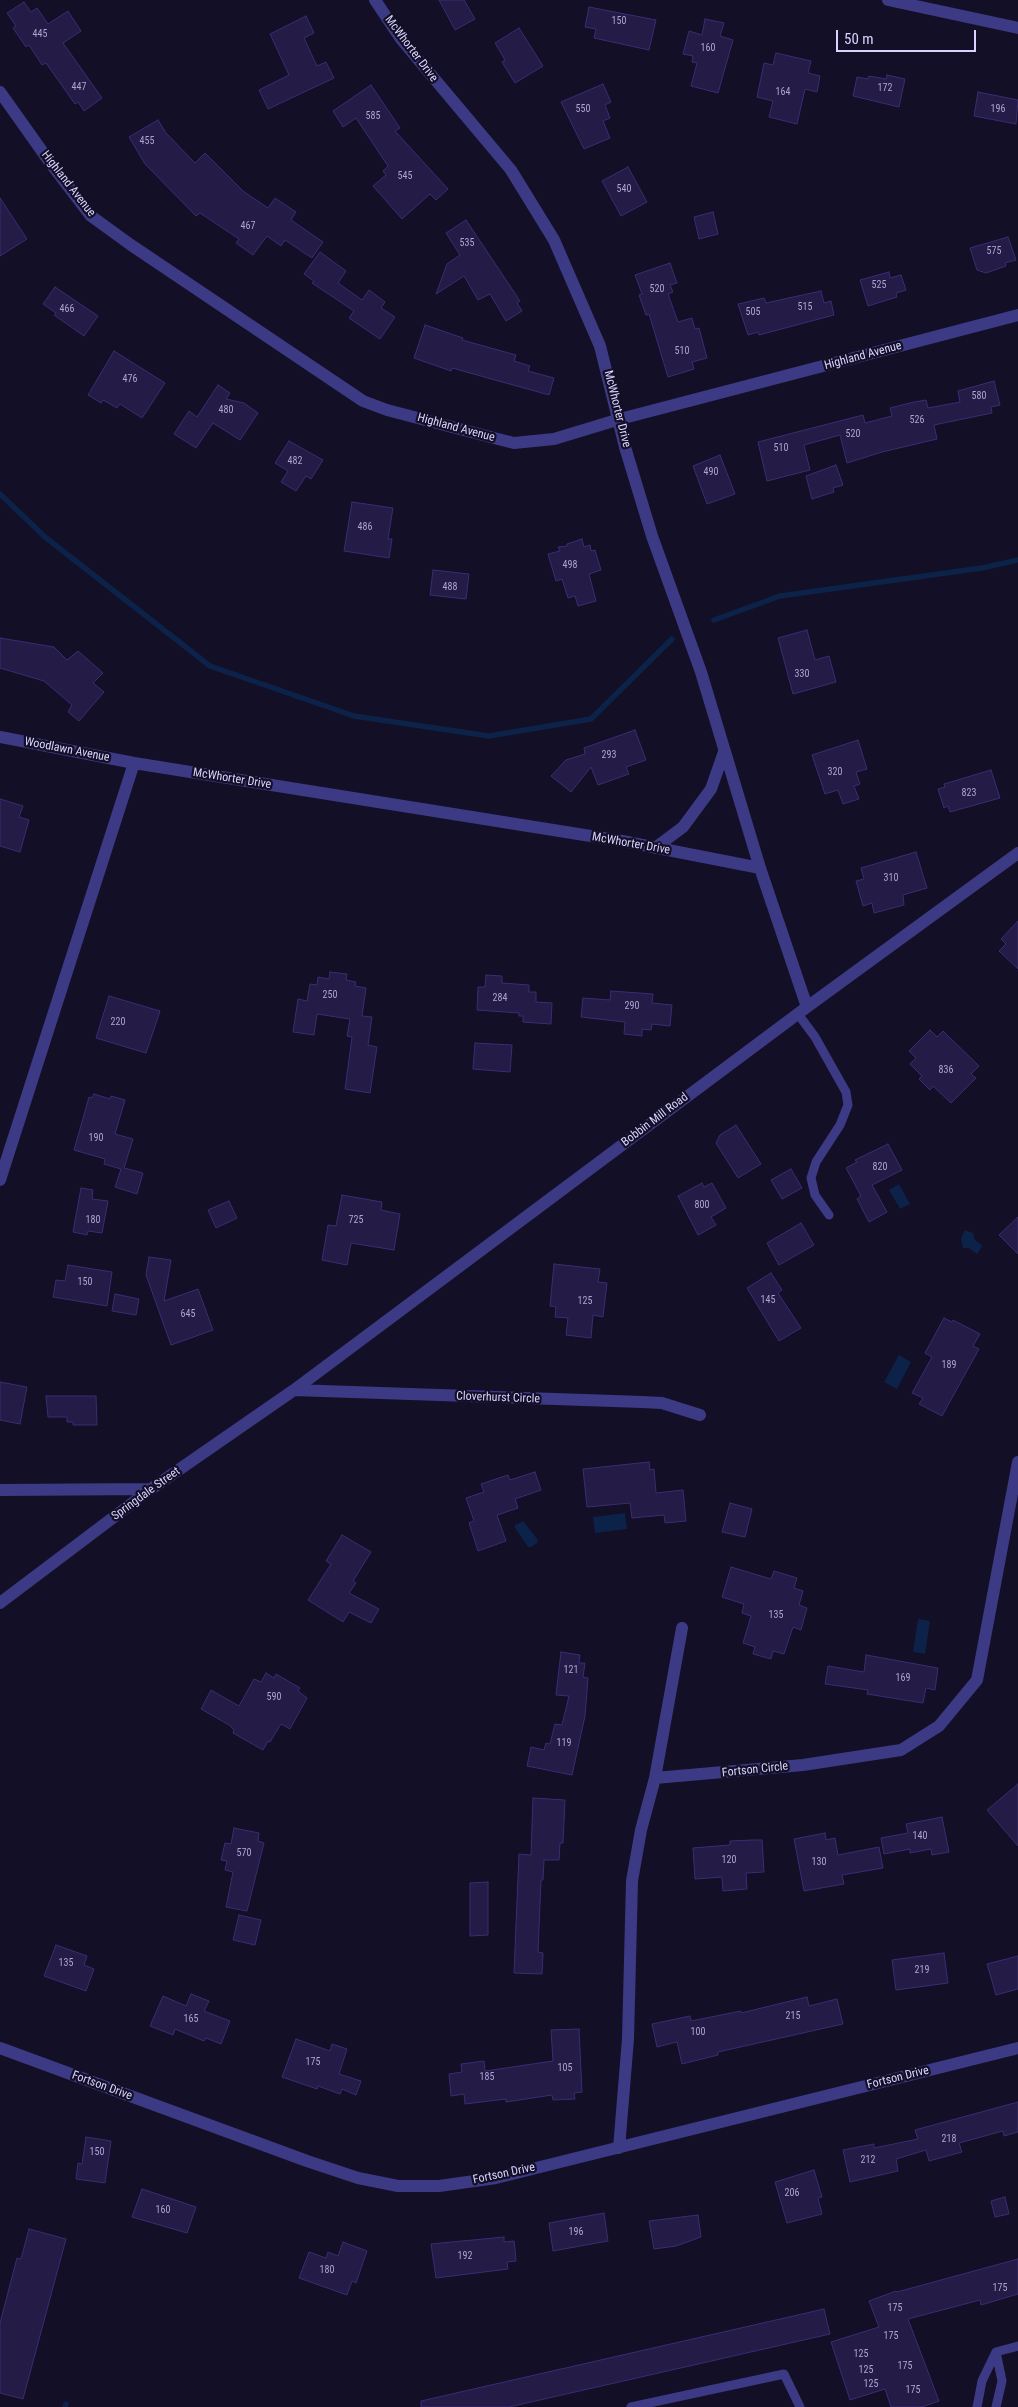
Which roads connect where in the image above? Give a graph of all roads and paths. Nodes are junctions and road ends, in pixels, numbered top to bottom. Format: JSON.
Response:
{"nodes":[{"id":1,"x":376,"y":0,"type":"edge"},
{"id":2,"x":888,"y":0,"type":"edge"},
{"id":3,"x":1018,"y":28,"type":"edge"},
{"id":4,"x":0,"y":92,"type":"edge"},
{"id":5,"x":1018,"y":315,"type":"edge"},
{"id":6,"x":620,"y":420,"type":"junction"},
{"id":7,"x":0,"y":737,"type":"edge"},
{"id":8,"x":724,"y":752,"type":"junction"},
{"id":9,"x":134,"y":764,"type":"junction"},
{"id":10,"x":655,"y":848,"type":"junction"},
{"id":11,"x":1016,"y":857,"type":"edge"},
{"id":12,"x":760,"y":868,"type":"junction"},
{"id":13,"x":802,"y":1010,"type":"junction"},
{"id":14,"x":4,"y":1152,"type":"edge"},
{"id":15,"x":0,"y":1180,"type":"edge"},
{"id":16,"x":829,"y":1215,"type":"dead end"},
{"id":17,"x":294,"y":1390,"type":"junction"},
{"id":18,"x":700,"y":1415,"type":"dead end"},
{"id":19,"x":1018,"y":1462,"type":"edge"},
{"id":20,"x":151,"y":1489,"type":"junction"},
{"id":21,"x":0,"y":1490,"type":"edge"},
{"id":22,"x":0,"y":1603,"type":"edge"},
{"id":23,"x":682,"y":1628,"type":"dead end"},
{"id":24,"x":655,"y":1778,"type":"junction"},
{"id":25,"x":0,"y":2048,"type":"edge"},
{"id":26,"x":1018,"y":2048,"type":"edge"},
{"id":27,"x":619,"y":2148,"type":"junction"},
{"id":28,"x":1018,"y":2346,"type":"edge"},
{"id":29,"x":996,"y":2352,"type":"junction"},
{"id":30,"x":631,"y":2407,"type":"edge"},
{"id":31,"x":800,"y":2407,"type":"edge"},
{"id":32,"x":977,"y":2407,"type":"edge"},
{"id":33,"x":996,"y":2407,"type":"edge"}],
"edges":[{"from":1,"to":6,"type":"street","name":"McWhorter Drive"},
{"from":2,"to":3,"type":"street"},
{"from":4,"to":6,"type":"street","name":"Highland Avenue"},
{"from":5,"to":6,"type":"street","name":"Highland Avenue"},
{"from":6,"to":8,"type":"street","name":"McWhorter Drive"},
{"from":7,"to":9,"type":"street","name":"Woodlawn Avenue"},
{"from":8,"to":10,"type":"street"},
{"from":8,"to":12,"type":"street","name":"McWhorter Drive"},
{"from":9,"to":10,"type":"street","name":"McWhorter Drive"},
{"from":9,"to":14,"type":"street"},
{"from":10,"to":12,"type":"street","name":"McWhorter Drive"},
{"from":11,"to":13,"type":"street","name":"Bobbin Mill Road"},
{"from":12,"to":13,"type":"street","name":"McWhorter Drive"},
{"from":13,"to":16,"type":"lane"},
{"from":13,"to":17,"type":"street","name":"Bobbin Mill Road"},
{"from":14,"to":15,"type":"street"},
{"from":17,"to":18,"type":"street","name":"Cloverhurst Circle"},
{"from":17,"to":20,"type":"street","name":"Springdale Street"},
{"from":19,"to":24,"type":"street","name":"Fortson Circle"},
{"from":20,"to":21,"type":"street"},
{"from":20,"to":22,"type":"street","name":"Springdale Street"},
{"from":23,"to":24,"type":"street"},
{"from":24,"to":27,"type":"street"},
{"from":25,"to":27,"type":"street","name":"Fortson Drive"},
{"from":26,"to":27,"type":"street","name":"Fortson Drive"},
{"from":28,"to":29,"type":"lane"},
{"from":29,"to":32,"type":"lane"},
{"from":29,"to":33,"type":"lane"},
{"from":30,"to":31,"type":"lane"}]}
